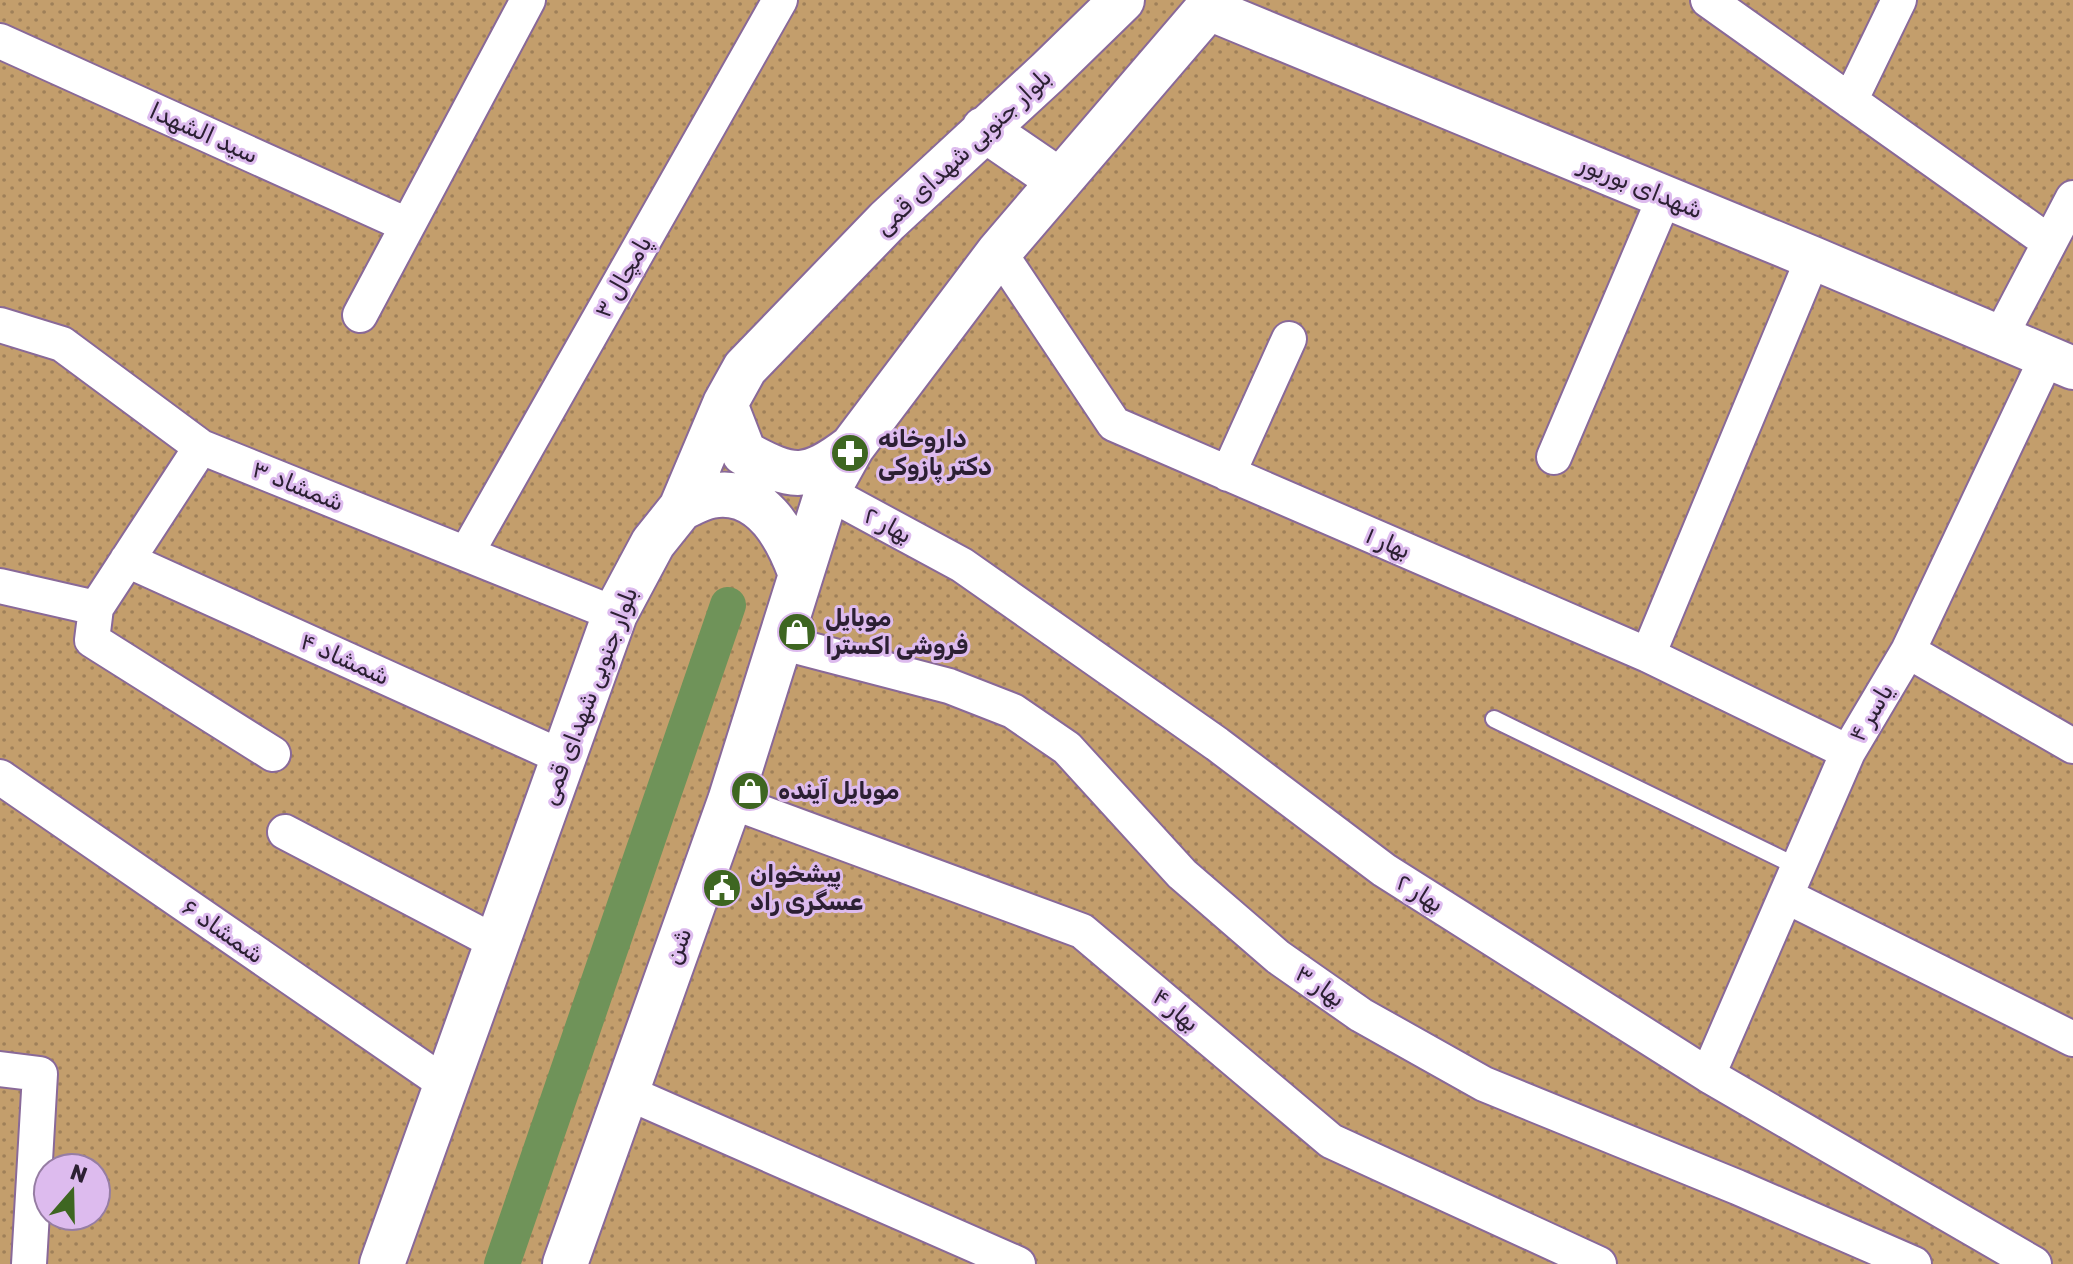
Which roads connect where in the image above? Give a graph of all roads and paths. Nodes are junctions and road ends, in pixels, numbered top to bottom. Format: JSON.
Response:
{"nodes":[{"id":1,"x":528,"y":0,"type":"edge"},
{"id":2,"x":780,"y":0,"type":"edge"},
{"id":3,"x":1122,"y":0,"type":"edge"},
{"id":4,"x":1708,"y":0,"type":"edge"},
{"id":5,"x":1899,"y":0,"type":"edge"},
{"id":6,"x":1212,"y":5,"type":"edge"},
{"id":7,"x":0,"y":41,"type":"edge"},
{"id":8,"x":1850,"y":101,"type":"junction"},
{"id":9,"x":984,"y":129,"type":"junction"},
{"id":10,"x":1060,"y":181,"type":"junction"},
{"id":11,"x":1665,"y":196,"type":"junction"},
{"id":12,"x":2073,"y":198,"type":"edge"},
{"id":13,"x":407,"y":225,"type":"junction"},
{"id":14,"x":2049,"y":242,"type":"junction"},
{"id":15,"x":999,"y":252,"type":"junction"},
{"id":16,"x":1813,"y":258,"type":"junction"},
{"id":17,"x":360,"y":315,"type":"dead end"},
{"id":18,"x":0,"y":325,"type":"edge"},
{"id":19,"x":2000,"y":337,"type":"junction"},
{"id":20,"x":1289,"y":339,"type":"dead end"},
{"id":21,"x":2060,"y":362,"type":"edge"},
{"id":22,"x":725,"y":404,"type":"junction"},
{"id":23,"x":201,"y":447,"type":"junction"},
{"id":24,"x":852,"y":447,"type":"junction"},
{"id":25,"x":1554,"y":457,"type":"dead end"},
{"id":26,"x":1228,"y":474,"type":"junction"},
{"id":27,"x":827,"y":492,"type":"junction"},
{"id":28,"x":681,"y":508,"type":"junction"},
{"id":29,"x":466,"y":554,"type":"junction"},
{"id":30,"x":127,"y":560,"type":"junction"},
{"id":31,"x":800,"y":572,"type":"junction"},
{"id":32,"x":0,"y":586,"type":"edge"},
{"id":33,"x":96,"y":608,"type":"junction"},
{"id":34,"x":615,"y":614,"type":"junction"},
{"id":35,"x":780,"y":642,"type":"junction"},
{"id":36,"x":1908,"y":651,"type":"junction"},
{"id":37,"x":1648,"y":655,"type":"junction"},
{"id":38,"x":1494,"y":719,"type":"dead end"},
{"id":39,"x":2073,"y":746,"type":"edge"},
{"id":40,"x":1848,"y":752,"type":"junction"},
{"id":41,"x":273,"y":754,"type":"dead end"},
{"id":42,"x":564,"y":758,"type":"junction"},
{"id":43,"x":0,"y":777,"type":"edge"},
{"id":44,"x":730,"y":801,"type":"junction"},
{"id":45,"x":285,"y":832,"type":"dead end"},
{"id":46,"x":1792,"y":881,"type":"junction"},
{"id":47,"x":497,"y":943,"type":"junction"},
{"id":48,"x":2073,"y":1039,"type":"edge"},
{"id":49,"x":0,"y":1069,"type":"edge"},
{"id":50,"x":1708,"y":1075,"type":"junction"},
{"id":51,"x":447,"y":1085,"type":"junction"},
{"id":52,"x":626,"y":1092,"type":"junction"},
{"id":53,"x":1538,"y":1251,"type":"edge"},
{"id":54,"x":29,"y":1264,"type":"edge"},
{"id":55,"x":382,"y":1264,"type":"edge"},
{"id":56,"x":565,"y":1264,"type":"edge"},
{"id":57,"x":1018,"y":1264,"type":"edge"},
{"id":58,"x":1599,"y":1264,"type":"edge"},
{"id":59,"x":1914,"y":1264,"type":"edge"},
{"id":60,"x":2034,"y":1264,"type":"edge"}],
"edges":[{"from":1,"to":13,"type":"street"},
{"from":2,"to":29,"type":"street","name":"پامچال ۳"},
{"from":3,"to":9,"type":"main road","name":"بلوار جنوبی شهدای قمی"},
{"from":4,"to":8,"type":"street"},
{"from":5,"to":8,"type":"street"},
{"from":6,"to":10,"type":"main road"},
{"from":6,"to":11,"type":"street","name":"شهدای بوربور"},
{"from":7,"to":13,"type":"street","name":"سید الشهدا"},
{"from":8,"to":14,"type":"street"},
{"from":9,"to":10,"type":"main road"},
{"from":9,"to":22,"type":"main road","name":"بلوار جنوبی شهدای قمی"},
{"from":10,"to":15,"type":"main road"},
{"from":11,"to":16,"type":"street","name":"شهدای بوربور"},
{"from":11,"to":25,"type":"street"},
{"from":12,"to":14,"type":"street"},
{"from":13,"to":17,"type":"street"},
{"from":14,"to":19,"type":"street"},
{"from":15,"to":24,"type":"main road"},
{"from":15,"to":26,"type":"street","name":"بهار ۱"},
{"from":16,"to":19,"type":"street","name":"شهدای بوربور"},
{"from":16,"to":37,"type":"street"},
{"from":18,"to":23,"type":"street","name":"شمشاد ۳"},
{"from":19,"to":21,"type":"street","name":"شهدای بوربور"},
{"from":20,"to":26,"type":"street"},
{"from":21,"to":36,"type":"street","name":"یاسر ۴"},
{"from":22,"to":24,"type":"main road"},
{"from":22,"to":28,"type":"main road","name":"بلوار جنوبی شهدای قمی"},
{"from":23,"to":29,"type":"street","name":"شمشاد ۳"},
{"from":23,"to":30,"type":"street"},
{"from":24,"to":27,"type":"main road","name":"شن"},
{"from":26,"to":37,"type":"street","name":"بهار ۱"},
{"from":27,"to":31,"type":"main road","name":"شن"},
{"from":27,"to":50,"type":"street","name":"بهار ۲"},
{"from":28,"to":31,"type":"main road"},
{"from":28,"to":34,"type":"main road","name":"بلوار جنوبی شهدای قمی"},
{"from":29,"to":34,"type":"street","name":"شمشاد ۳"},
{"from":30,"to":33,"type":"street"},
{"from":30,"to":42,"type":"street","name":"شمشاد ۴"},
{"from":31,"to":35,"type":"main road","name":"شن"},
{"from":32,"to":33,"type":"street"},
{"from":33,"to":41,"type":"street"},
{"from":34,"to":42,"type":"main road","name":"بلوار جنوبی شهدای قمی"},
{"from":35,"to":44,"type":"main road","name":"شن"},
{"from":35,"to":59,"type":"street","name":"بهار ۳"},
{"from":36,"to":39,"type":"street"},
{"from":36,"to":40,"type":"street","name":"یاسر ۴"},
{"from":37,"to":40,"type":"street","name":"بهار ۱"},
{"from":38,"to":46,"type":"lane"},
{"from":40,"to":46,"type":"street","name":"یاسر ۴"},
{"from":42,"to":47,"type":"main road","name":"بلوار جنوبی شهدای قمی"},
{"from":43,"to":51,"type":"street","name":"شمشاد ۶"},
{"from":44,"to":52,"type":"main road","name":"شن"},
{"from":44,"to":53,"type":"street","name":"بهار ۴"},
{"from":45,"to":47,"type":"street"},
{"from":46,"to":48,"type":"street"},
{"from":46,"to":50,"type":"street","name":"یاسر ۴"},
{"from":47,"to":51,"type":"main road","name":"بلوار جنوبی شهدای قمی"},
{"from":49,"to":54,"type":"street"},
{"from":50,"to":60,"type":"street","name":"بهار ۲"},
{"from":51,"to":55,"type":"main road","name":"بلوار جنوبی شهدای قمی"},
{"from":52,"to":56,"type":"main road","name":"شن"},
{"from":52,"to":57,"type":"street"},
{"from":53,"to":58,"type":"street","name":"بهار ۴"}]}
